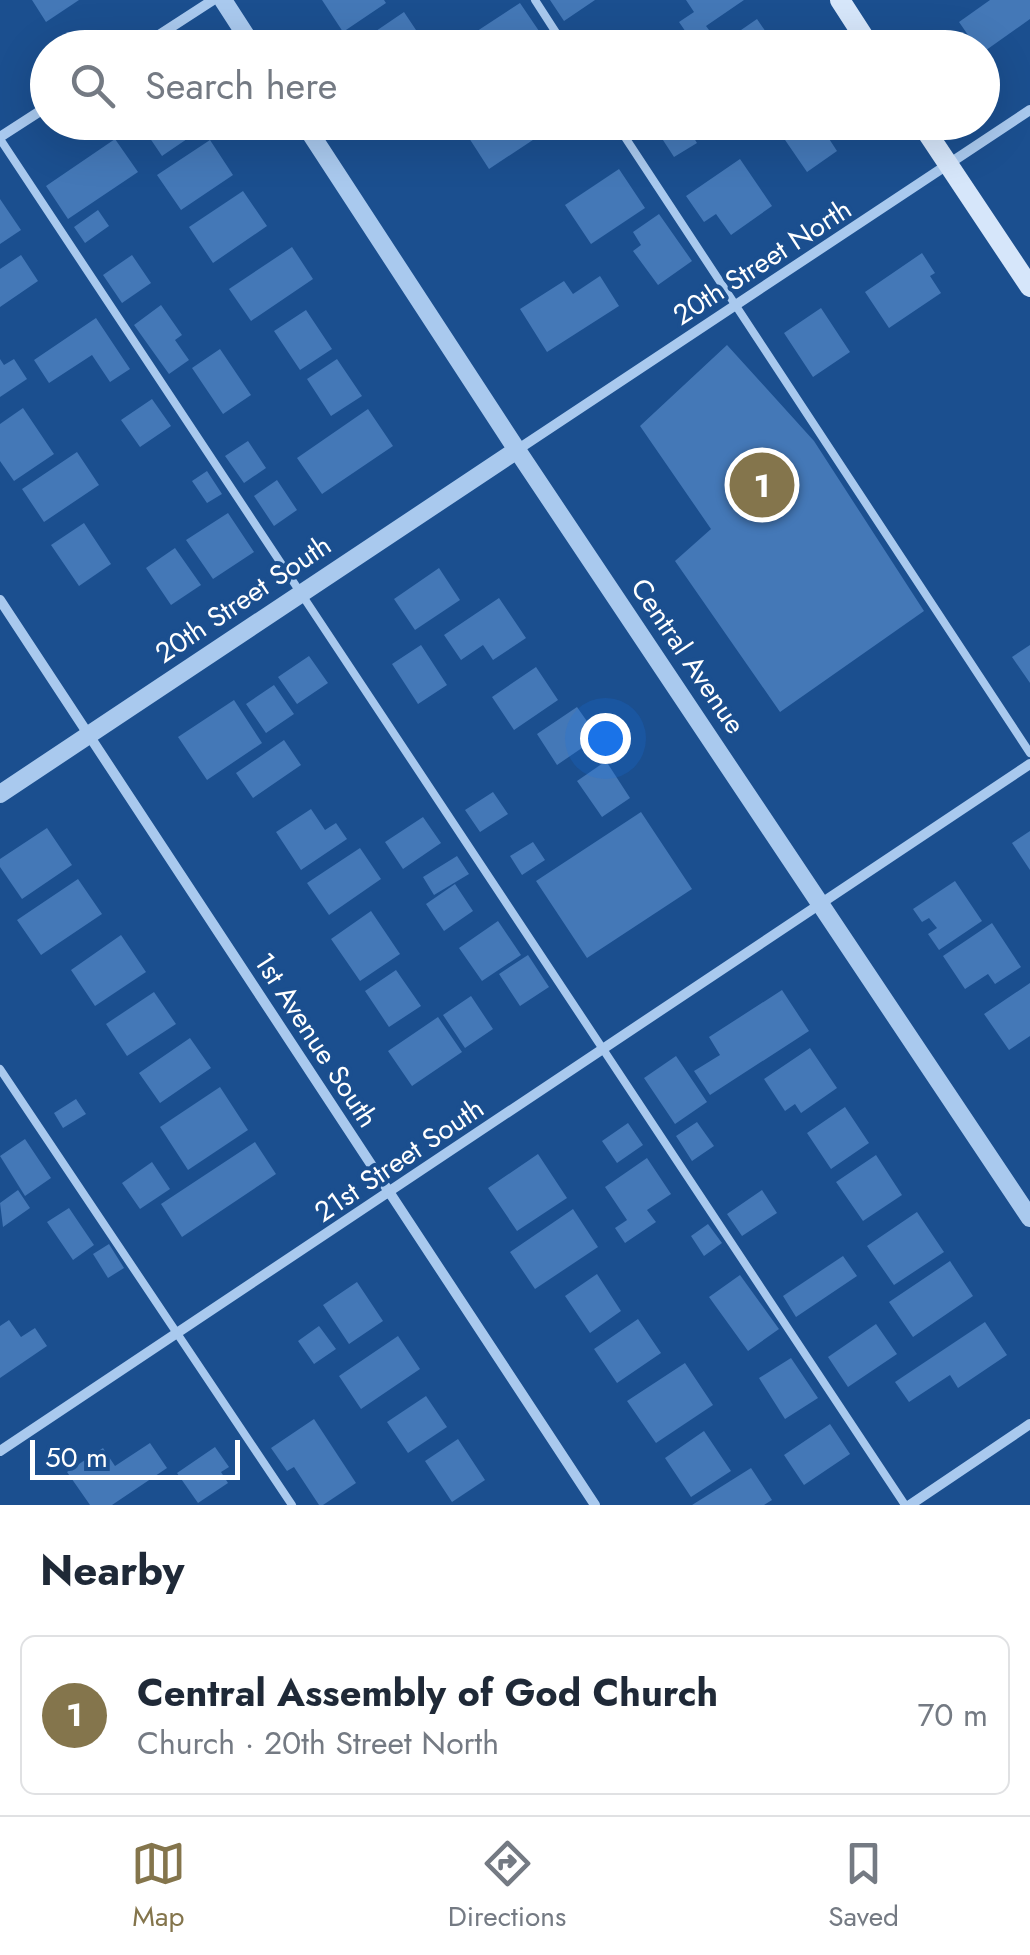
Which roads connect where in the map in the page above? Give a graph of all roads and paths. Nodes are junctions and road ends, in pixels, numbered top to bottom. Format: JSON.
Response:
{"nodes":[{"id":1,"x":213,"y":0,"type":"edge"},
{"id":2,"x":223,"y":0,"type":"edge"},
{"id":3,"x":535,"y":0,"type":"edge"},
{"id":4,"x":840,"y":0,"type":"edge"},
{"id":5,"x":167,"y":30,"type":"edge"},
{"id":6,"x":242,"y":30,"type":"edge"},
{"id":7,"x":554,"y":30,"type":"edge"},
{"id":8,"x":859,"y":30,"type":"edge"},
{"id":9,"x":1030,"y":110,"type":"edge"},
{"id":10,"x":30,"y":118,"type":"edge"},
{"id":11,"x":1000,"y":130,"type":"edge"},
{"id":12,"x":0,"y":138,"type":"edge"},
{"id":13,"x":315,"y":140,"type":"edge"},
{"id":14,"x":628,"y":140,"type":"edge"},
{"id":15,"x":932,"y":140,"type":"edge"},
{"id":16,"x":985,"y":140,"type":"edge"},
{"id":17,"x":948,"y":165,"type":"junction"},
{"id":18,"x":1030,"y":287,"type":"edge"},
{"id":19,"x":735,"y":306,"type":"junction"},
{"id":20,"x":517,"y":450,"type":"junction"},
{"id":21,"x":302,"y":593,"type":"junction"},
{"id":22,"x":0,"y":600,"type":"edge"},
{"id":23,"x":88,"y":735,"type":"junction"},
{"id":24,"x":1030,"y":753,"type":"edge"},
{"id":25,"x":1030,"y":764,"type":"edge"},
{"id":26,"x":0,"y":794,"type":"edge"},
{"id":27,"x":822,"y":905,"type":"junction"},
{"id":28,"x":605,"y":1050,"type":"junction"},
{"id":29,"x":0,"y":1069,"type":"edge"},
{"id":30,"x":390,"y":1193,"type":"junction"},
{"id":31,"x":1030,"y":1218,"type":"edge"},
{"id":32,"x":178,"y":1334,"type":"junction"},
{"id":33,"x":1030,"y":1424,"type":"edge"},
{"id":34,"x":0,"y":1452,"type":"edge"},
{"id":35,"x":292,"y":1505,"type":"edge"},
{"id":36,"x":595,"y":1505,"type":"edge"},
{"id":37,"x":908,"y":1505,"type":"edge"}],
"edges":[{"from":1,"to":5,"type":"street"},
{"from":2,"to":6,"type":"street"},
{"from":3,"to":7,"type":"lane"},
{"from":4,"to":8,"type":"main road"},
{"from":9,"to":11,"type":"street","name":"20th Street North"},
{"from":10,"to":12,"type":"street"},
{"from":12,"to":21,"type":"lane"},
{"from":13,"to":20,"type":"street","name":"Central Avenue"},
{"from":14,"to":19,"type":"lane"},
{"from":15,"to":17,"type":"main road"},
{"from":16,"to":17,"type":"street","name":"20th Street North"},
{"from":17,"to":18,"type":"main road"},
{"from":17,"to":19,"type":"street","name":"20th Street North"},
{"from":19,"to":20,"type":"street","name":"20th Street North"},
{"from":19,"to":24,"type":"lane"},
{"from":20,"to":21,"type":"street","name":"20th Street South"},
{"from":20,"to":27,"type":"street","name":"Central Avenue"},
{"from":21,"to":23,"type":"street","name":"20th Street South"},
{"from":21,"to":28,"type":"lane"},
{"from":22,"to":23,"type":"street","name":"1st Avenue South"},
{"from":23,"to":26,"type":"street","name":"20th Street South"},
{"from":23,"to":30,"type":"street","name":"1st Avenue South"},
{"from":25,"to":27,"type":"street","name":"21st Street South"},
{"from":27,"to":28,"type":"street","name":"21st Street South"},
{"from":27,"to":31,"type":"street","name":"Central Avenue"},
{"from":28,"to":30,"type":"street","name":"21st Street South"},
{"from":28,"to":37,"type":"lane"},
{"from":29,"to":32,"type":"lane"},
{"from":30,"to":32,"type":"street","name":"21st Street South"},
{"from":30,"to":36,"type":"street","name":"1st Avenue South"},
{"from":32,"to":34,"type":"street","name":"21st Street South"},
{"from":32,"to":35,"type":"lane"},
{"from":33,"to":37,"type":"street"}]}
